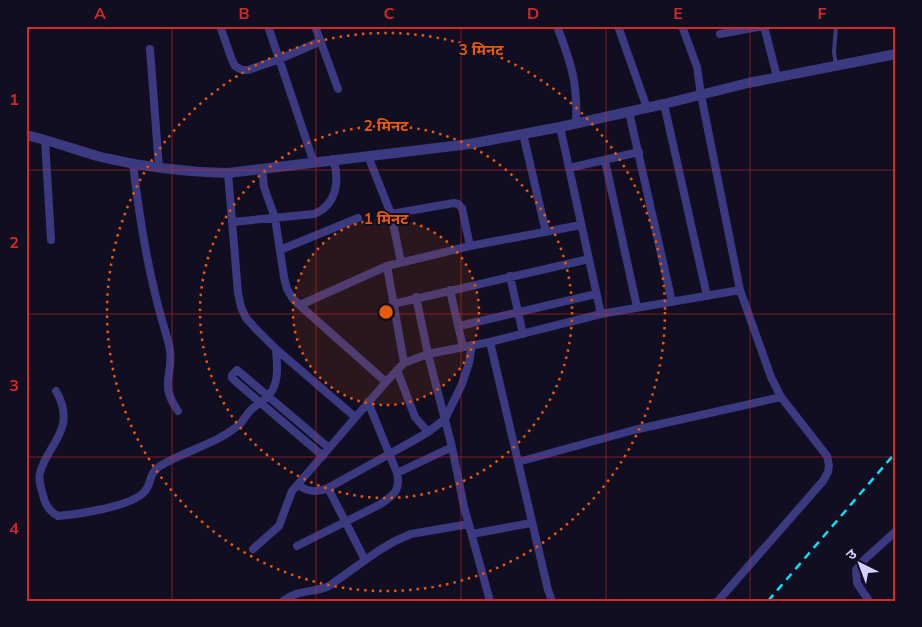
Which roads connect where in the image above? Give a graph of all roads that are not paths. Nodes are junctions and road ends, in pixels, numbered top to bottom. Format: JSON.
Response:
{"nodes":[{"id":1,"x":220,"y":26,"type":"edge"},
{"id":2,"x":268,"y":26,"type":"edge"},
{"id":3,"x":315,"y":26,"type":"edge"},
{"id":4,"x":557,"y":26,"type":"edge"},
{"id":5,"x":618,"y":26,"type":"edge"},
{"id":6,"x":682,"y":26,"type":"edge"},
{"id":7,"x":764,"y":26,"type":"edge"},
{"id":8,"x":836,"y":26,"type":"edge"},
{"id":9,"x":741,"y":28,"type":"edge"},
{"id":10,"x":720,"y":34,"type":"dead end"},
{"id":11,"x":320,"y":41,"type":"junction"},
{"id":12,"x":150,"y":49,"type":"dead end"},
{"id":13,"x":896,"y":54,"type":"edge"},
{"id":14,"x":280,"y":59,"type":"junction"},
{"id":15,"x":836,"y":65,"type":"junction"},
{"id":16,"x":777,"y":77,"type":"junction"},
{"id":17,"x":338,"y":90,"type":"dead end"},
{"id":18,"x":701,"y":96,"type":"junction"},
{"id":19,"x":664,"y":104,"type":"junction"},
{"id":20,"x":647,"y":108,"type":"junction"},
{"id":21,"x":629,"y":112,"type":"junction"},
{"id":22,"x":576,"y":124,"type":"junction"},
{"id":23,"x":560,"y":128,"type":"junction"},
{"id":24,"x":523,"y":134,"type":"junction"},
{"id":25,"x":26,"y":136,"type":"edge"},
{"id":26,"x":45,"y":140,"type":"junction"},
{"id":27,"x":639,"y":152,"type":"junction"},
{"id":28,"x":368,"y":156,"type":"junction"},
{"id":29,"x":333,"y":159,"type":"junction"},
{"id":30,"x":604,"y":161,"type":"junction"},
{"id":31,"x":314,"y":163,"type":"junction"},
{"id":32,"x":133,"y":164,"type":"junction"},
{"id":33,"x":159,"y":168,"type":"junction"},
{"id":34,"x":569,"y":168,"type":"junction"},
{"id":35,"x":262,"y":169,"type":"junction"},
{"id":36,"x":228,"y":173,"type":"junction"},
{"id":37,"x":391,"y":214,"type":"junction"},
{"id":38,"x":275,"y":218,"type":"junction"},
{"id":39,"x":358,"y":218,"type":"dead end"},
{"id":40,"x":232,"y":222,"type":"junction"},
{"id":41,"x":582,"y":225,"type":"junction"},
{"id":42,"x":546,"y":232,"type":"junction"},
{"id":43,"x":51,"y":240,"type":"dead end"},
{"id":44,"x":470,"y":246,"type":"junction"},
{"id":45,"x":280,"y":250,"type":"junction"},
{"id":46,"x":589,"y":259,"type":"junction"},
{"id":47,"x":401,"y":262,"type":"junction"},
{"id":48,"x":387,"y":266,"type":"junction"},
{"id":49,"x":510,"y":276,"type":"junction"},
{"id":50,"x":450,"y":290,"type":"junction"},
{"id":51,"x":740,"y":290,"type":"junction"},
{"id":52,"x":596,"y":294,"type":"junction"},
{"id":53,"x":707,"y":296,"type":"junction"},
{"id":54,"x":416,"y":297,"type":"junction"},
{"id":55,"x":672,"y":302,"type":"junction"},
{"id":56,"x":393,"y":304,"type":"junction"},
{"id":57,"x":300,"y":305,"type":"junction"},
{"id":58,"x":637,"y":307,"type":"junction"},
{"id":59,"x":519,"y":312,"type":"junction"},
{"id":60,"x":601,"y":314,"type":"junction"},
{"id":61,"x":459,"y":326,"type":"junction"},
{"id":62,"x":523,"y":334,"type":"junction"},
{"id":63,"x":490,"y":342,"type":"junction"},
{"id":64,"x":472,"y":346,"type":"junction"},
{"id":65,"x":463,"y":347,"type":"junction"},
{"id":66,"x":276,"y":349,"type":"junction"},
{"id":67,"x":428,"y":354,"type":"junction"},
{"id":68,"x":404,"y":363,"type":"junction"},
{"id":69,"x":397,"y":370,"type":"junction"},
{"id":70,"x":386,"y":382,"type":"junction"},
{"id":71,"x":56,"y":390,"type":"dead end"},
{"id":72,"x":268,"y":396,"type":"junction"},
{"id":73,"x":781,"y":397,"type":"junction"},
{"id":74,"x":260,"y":402,"type":"junction"},
{"id":75,"x":368,"y":402,"type":"junction"},
{"id":76,"x":178,"y":411,"type":"dead end"},
{"id":77,"x":355,"y":417,"type":"junction"},
{"id":78,"x":445,"y":419,"type":"junction"},
{"id":79,"x":428,"y":432,"type":"junction"},
{"id":80,"x":452,"y":447,"type":"junction"},
{"id":81,"x":329,"y":448,"type":"junction"},
{"id":82,"x":390,"y":454,"type":"junction"},
{"id":83,"x":323,"y":456,"type":"junction"},
{"id":84,"x":518,"y":462,"type":"junction"},
{"id":85,"x":397,"y":473,"type":"junction"},
{"id":86,"x":298,"y":485,"type":"junction"},
{"id":87,"x":328,"y":488,"type":"junction"},
{"id":88,"x":346,"y":521,"type":"junction"},
{"id":89,"x":531,"y":522,"type":"junction"},
{"id":90,"x":469,"y":524,"type":"junction"},
{"id":91,"x":896,"y":531,"type":"edge"},
{"id":92,"x":472,"y":534,"type":"junction"},
{"id":93,"x":297,"y":546,"type":"dead end"},
{"id":94,"x":253,"y":548,"type":"dead end"},
{"id":95,"x":365,"y":560,"type":"junction"},
{"id":96,"x":283,"y":601,"type":"edge"},
{"id":97,"x":490,"y":601,"type":"edge"},
{"id":98,"x":552,"y":601,"type":"edge"},
{"id":99,"x":718,"y":601,"type":"edge"},
{"id":100,"x":869,"y":601,"type":"edge"}],
"edges":[{"from":1,"to":14,"type":"street"},
{"from":2,"to":14,"type":"street"},
{"from":3,"to":11,"type":"street"},
{"from":4,"to":22,"type":"street"},
{"from":5,"to":20,"type":"street"},
{"from":6,"to":18,"type":"street"},
{"from":7,"to":9,"type":"street"},
{"from":7,"to":16,"type":"street"},
{"from":8,"to":15,"type":"lane"},
{"from":9,"to":10,"type":"street"},
{"from":11,"to":14,"type":"street"},
{"from":11,"to":17,"type":"street"},
{"from":12,"to":33,"type":"street"},
{"from":13,"to":15,"type":"street"},
{"from":14,"to":31,"type":"street"},
{"from":15,"to":16,"type":"street"},
{"from":16,"to":18,"type":"street"},
{"from":18,"to":19,"type":"street"},
{"from":18,"to":51,"type":"street"},
{"from":19,"to":20,"type":"street"},
{"from":19,"to":53,"type":"street"},
{"from":20,"to":21,"type":"street"},
{"from":21,"to":22,"type":"street"},
{"from":21,"to":27,"type":"street"},
{"from":22,"to":23,"type":"street"},
{"from":23,"to":24,"type":"street"},
{"from":23,"to":34,"type":"street"},
{"from":24,"to":28,"type":"street"},
{"from":24,"to":42,"type":"street"},
{"from":25,"to":26,"type":"street"},
{"from":26,"to":32,"type":"street"},
{"from":26,"to":43,"type":"street"},
{"from":27,"to":30,"type":"street"},
{"from":27,"to":55,"type":"street"},
{"from":28,"to":29,"type":"street"},
{"from":28,"to":37,"type":"street"},
{"from":29,"to":31,"type":"street"},
{"from":29,"to":38,"type":"street"},
{"from":30,"to":34,"type":"street"},
{"from":30,"to":58,"type":"street"},
{"from":31,"to":35,"type":"street"},
{"from":32,"to":33,"type":"street"},
{"from":32,"to":76,"type":"street"},
{"from":33,"to":36,"type":"street"},
{"from":34,"to":41,"type":"street"},
{"from":35,"to":36,"type":"street"},
{"from":35,"to":38,"type":"street"},
{"from":36,"to":40,"type":"street"},
{"from":37,"to":44,"type":"street"},
{"from":37,"to":47,"type":"street"},
{"from":38,"to":40,"type":"street"},
{"from":38,"to":45,"type":"street"},
{"from":39,"to":45,"type":"street"},
{"from":40,"to":66,"type":"street"},
{"from":41,"to":42,"type":"street"},
{"from":41,"to":46,"type":"street"},
{"from":42,"to":44,"type":"street"},
{"from":44,"to":47,"type":"street"},
{"from":45,"to":57,"type":"street"},
{"from":46,"to":49,"type":"street"},
{"from":46,"to":52,"type":"street"},
{"from":47,"to":48,"type":"street"},
{"from":48,"to":56,"type":"street"},
{"from":48,"to":57,"type":"street"},
{"from":49,"to":50,"type":"street"},
{"from":49,"to":59,"type":"street"},
{"from":50,"to":54,"type":"street"},
{"from":50,"to":61,"type":"street"},
{"from":51,"to":53,"type":"street"},
{"from":51,"to":73,"type":"street"},
{"from":52,"to":59,"type":"street"},
{"from":52,"to":60,"type":"street"},
{"from":53,"to":55,"type":"street"},
{"from":54,"to":56,"type":"street"},
{"from":54,"to":67,"type":"street"},
{"from":55,"to":58,"type":"street"},
{"from":56,"to":68,"type":"street"},
{"from":57,"to":70,"type":"street"},
{"from":58,"to":60,"type":"street"},
{"from":59,"to":61,"type":"street"},
{"from":59,"to":62,"type":"street"},
{"from":60,"to":62,"type":"street"},
{"from":61,"to":65,"type":"street"},
{"from":62,"to":63,"type":"street"},
{"from":63,"to":64,"type":"street"},
{"from":63,"to":84,"type":"street"},
{"from":64,"to":65,"type":"street"},
{"from":64,"to":78,"type":"street"},
{"from":65,"to":67,"type":"street"},
{"from":66,"to":72,"type":"street"},
{"from":66,"to":77,"type":"street"},
{"from":67,"to":68,"type":"street"},
{"from":67,"to":78,"type":"street"},
{"from":68,"to":69,"type":"street"},
{"from":69,"to":70,"type":"street"},
{"from":69,"to":79,"type":"street"},
{"from":70,"to":75,"type":"street"},
{"from":71,"to":74,"type":"street"},
{"from":72,"to":74,"type":"street"},
{"from":72,"to":74,"type":"street"},
{"from":72,"to":81,"type":"street"},
{"from":73,"to":84,"type":"street"},
{"from":73,"to":99,"type":"street"},
{"from":74,"to":83,"type":"street"},
{"from":75,"to":77,"type":"street"},
{"from":75,"to":82,"type":"street"},
{"from":77,"to":81,"type":"street"},
{"from":78,"to":79,"type":"street"},
{"from":78,"to":80,"type":"street"},
{"from":79,"to":82,"type":"street"},
{"from":80,"to":85,"type":"street"},
{"from":80,"to":90,"type":"street"},
{"from":81,"to":83,"type":"street"},
{"from":82,"to":85,"type":"street"},
{"from":82,"to":87,"type":"street"},
{"from":83,"to":86,"type":"street"},
{"from":84,"to":89,"type":"street"},
{"from":85,"to":88,"type":"street"},
{"from":86,"to":87,"type":"street"},
{"from":86,"to":94,"type":"street"},
{"from":87,"to":88,"type":"street"},
{"from":88,"to":93,"type":"street"},
{"from":88,"to":95,"type":"street"},
{"from":89,"to":92,"type":"street"},
{"from":89,"to":98,"type":"street"},
{"from":90,"to":92,"type":"street"},
{"from":90,"to":95,"type":"street"},
{"from":91,"to":100,"type":"street"},
{"from":92,"to":97,"type":"street"},
{"from":95,"to":96,"type":"street"}]}
